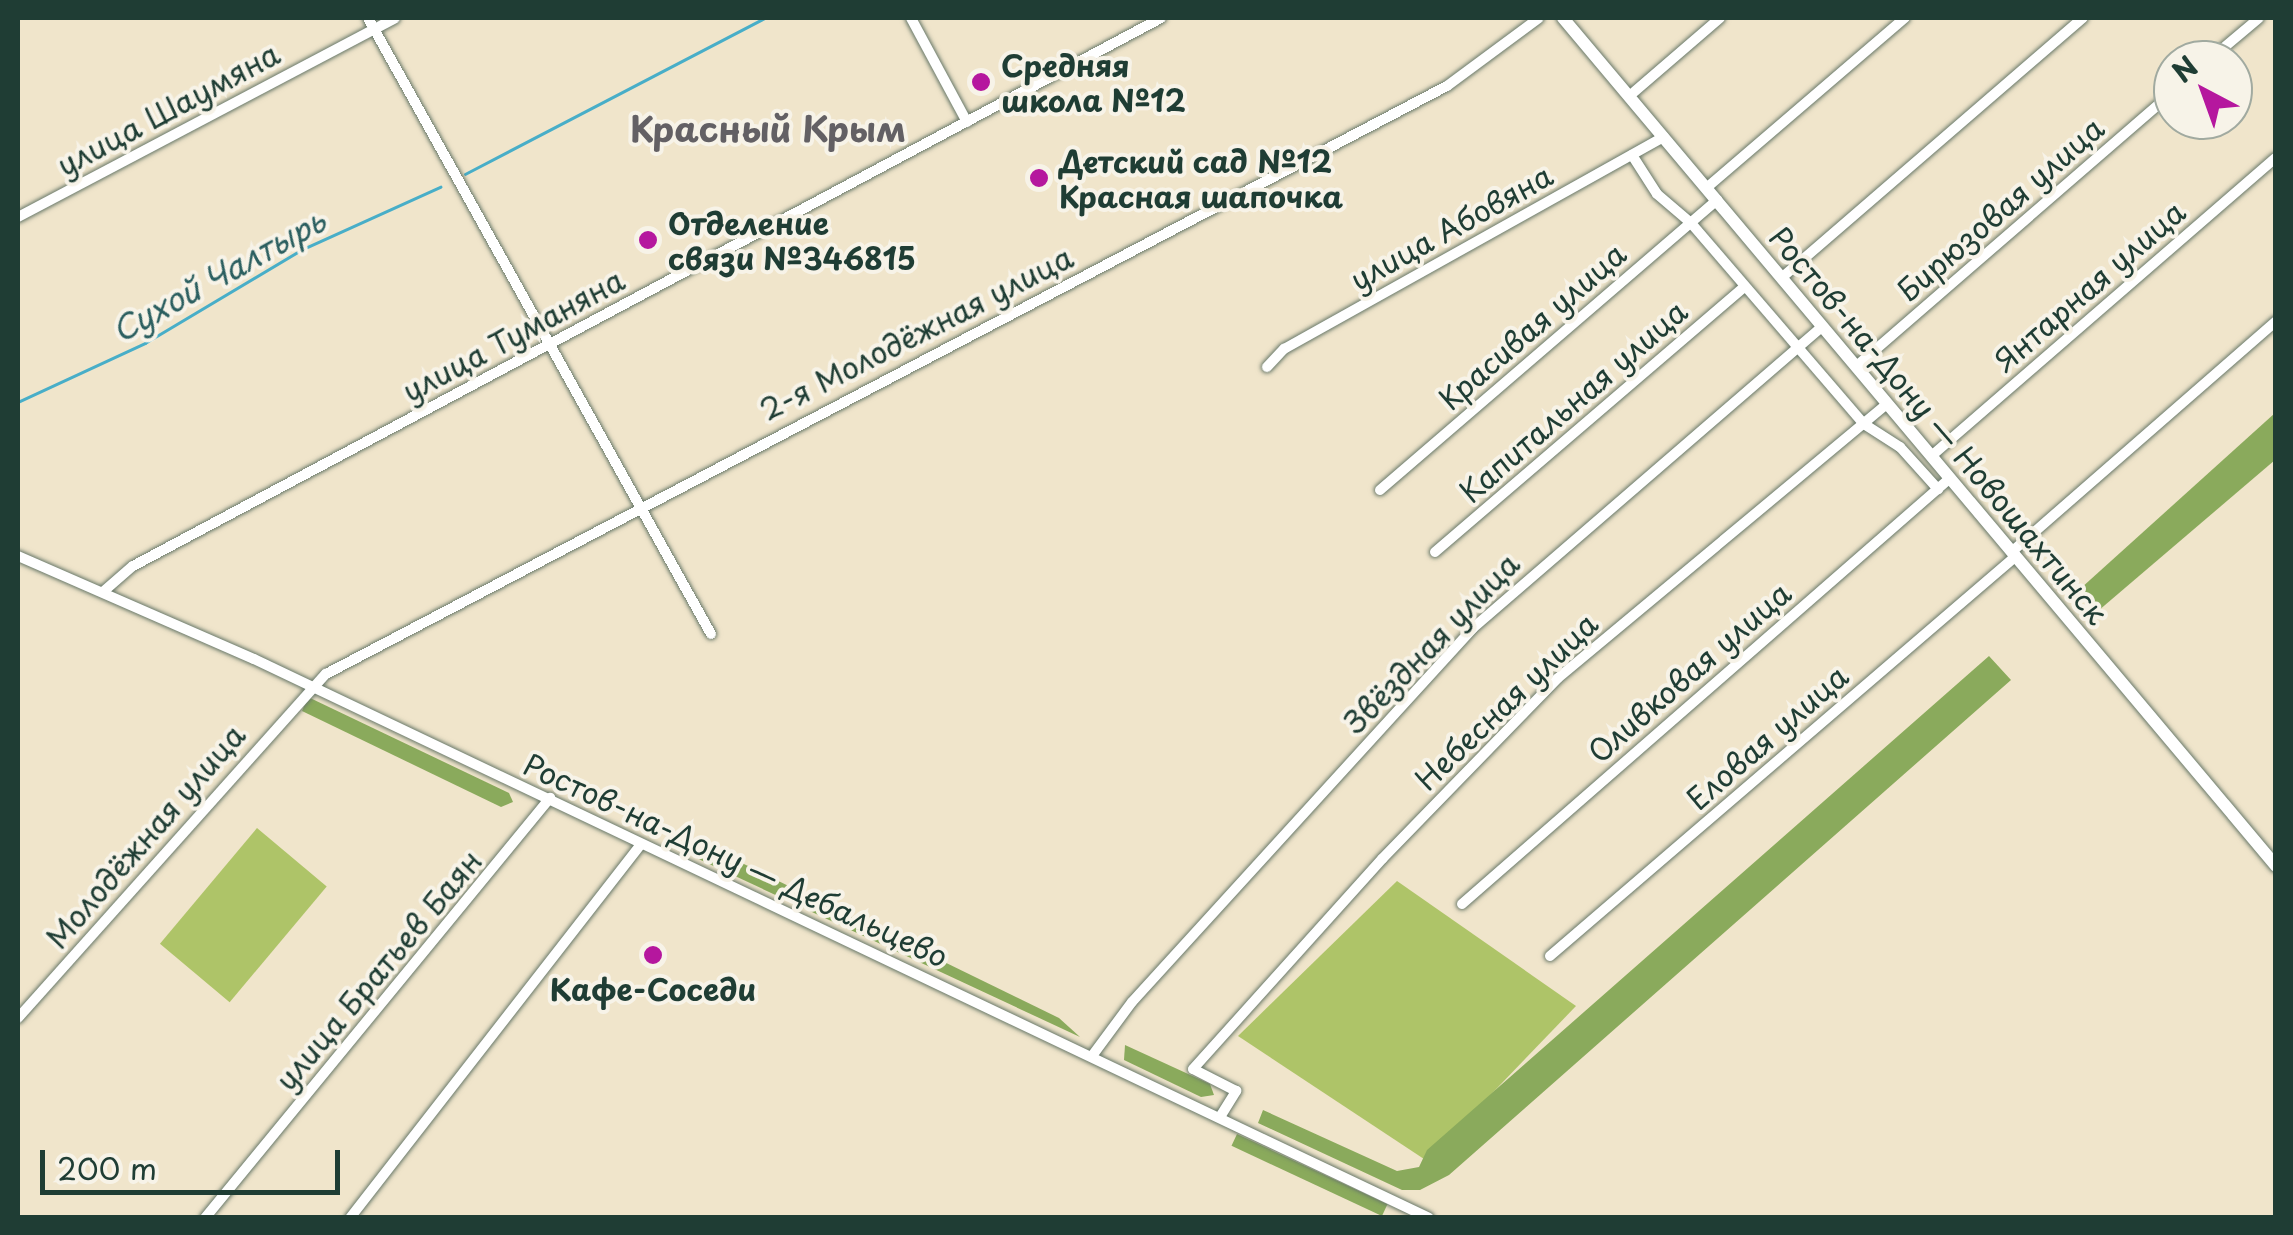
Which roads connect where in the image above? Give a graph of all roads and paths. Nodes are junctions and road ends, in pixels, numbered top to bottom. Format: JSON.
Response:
{"nodes":[{"id":1,"x":394,"y":18,"type":"edge"},
{"id":2,"x":911,"y":18,"type":"edge"},
{"id":3,"x":1161,"y":18,"type":"edge"},
{"id":4,"x":1539,"y":18,"type":"edge"},
{"id":5,"x":1563,"y":18,"type":"edge"},
{"id":6,"x":1572,"y":18,"type":"edge"},
{"id":7,"x":1720,"y":18,"type":"edge"},
{"id":8,"x":1904,"y":18,"type":"edge"},
{"id":9,"x":2083,"y":18,"type":"edge"},
{"id":10,"x":2258,"y":18,"type":"edge"},
{"id":11,"x":371,"y":23,"type":"edge"},
{"id":12,"x":2233,"y":40,"type":"edge"},
{"id":13,"x":1634,"y":92,"type":"junction"},
{"id":14,"x":2153,"y":109,"type":"edge"},
{"id":15,"x":967,"y":122,"type":"junction"},
{"id":16,"x":1664,"y":137,"type":"junction"},
{"id":17,"x":1632,"y":155,"type":"junction"},
{"id":18,"x":2276,"y":158,"type":"edge"},
{"id":19,"x":1710,"y":184,"type":"junction"},
{"id":20,"x":1716,"y":200,"type":"junction"},
{"id":21,"x":18,"y":217,"type":"edge"},
{"id":22,"x":1691,"y":223,"type":"junction"},
{"id":23,"x":1786,"y":274,"type":"junction"},
{"id":24,"x":1744,"y":288,"type":"junction"},
{"id":25,"x":2276,"y":321,"type":"edge"},
{"id":26,"x":1822,"y":326,"type":"junction"},
{"id":27,"x":547,"y":344,"type":"junction"},
{"id":28,"x":1799,"y":346,"type":"junction"},
{"id":29,"x":1860,"y":363,"type":"junction"},
{"id":30,"x":1267,"y":367,"type":"dead end"},
{"id":31,"x":1887,"y":404,"type":"junction"},
{"id":32,"x":1864,"y":424,"type":"junction"},
{"id":33,"x":1936,"y":452,"type":"junction"},
{"id":34,"x":1949,"y":479,"type":"junction"},
{"id":35,"x":1938,"y":489,"type":"junction"},
{"id":36,"x":1380,"y":490,"type":"dead end"},
{"id":37,"x":638,"y":506,"type":"junction"},
{"id":38,"x":1435,"y":552,"type":"dead end"},
{"id":39,"x":2016,"y":552,"type":"junction"},
{"id":40,"x":18,"y":556,"type":"edge"},
{"id":41,"x":104,"y":590,"type":"junction"},
{"id":42,"x":2084,"y":632,"type":"junction"},
{"id":43,"x":712,"y":634,"type":"dead end"},
{"id":44,"x":310,"y":686,"type":"junction"},
{"id":45,"x":550,"y":798,"type":"junction"},
{"id":46,"x":641,"y":844,"type":"junction"},
{"id":47,"x":2276,"y":858,"type":"edge"},
{"id":48,"x":2276,"y":866,"type":"edge"},
{"id":49,"x":1462,"y":904,"type":"dead end"},
{"id":50,"x":1550,"y":956,"type":"dead end"},
{"id":51,"x":18,"y":1018,"type":"edge"},
{"id":52,"x":1092,"y":1056,"type":"junction"},
{"id":53,"x":1220,"y":1117,"type":"junction"},
{"id":54,"x":205,"y":1218,"type":"edge"},
{"id":55,"x":350,"y":1218,"type":"edge"},
{"id":56,"x":1429,"y":1218,"type":"edge"}],
"edges":[{"from":1,"to":11,"type":"street","name":"улица Шаумяна"},
{"from":2,"to":15,"type":"street"},
{"from":3,"to":15,"type":"street","name":"улица Туманяна"},
{"from":4,"to":37,"type":"street","name":"2-я Молодёжная улица"},
{"from":5,"to":16,"type":"main road","name":"Ростов-на-Дону — Новошахтинск"},
{"from":6,"to":13,"type":"main road","name":"Ростов-на-Дону — Новошахтинск"},
{"from":7,"to":13,"type":"street"},
{"from":8,"to":19,"type":"street"},
{"from":9,"to":23,"type":"street"},
{"from":10,"to":12,"type":"street"},
{"from":11,"to":21,"type":"street","name":"улица Шаумяна"},
{"from":11,"to":27,"type":"street"},
{"from":13,"to":19,"type":"main road","name":"Ростов-на-Дону — Новошахтинск"},
{"from":14,"to":29,"type":"street","name":"Бирюзовая улица"},
{"from":15,"to":27,"type":"street","name":"улица Туманяна"},
{"from":16,"to":17,"type":"street","name":"улица Абовяна"},
{"from":16,"to":20,"type":"main road","name":"Ростов-на-Дону — Новошахтинск"},
{"from":17,"to":22,"type":"street"},
{"from":17,"to":30,"type":"street","name":"улица Абовяна"},
{"from":18,"to":33,"type":"street","name":"Янтарная улица"},
{"from":19,"to":23,"type":"main road","name":"Ростов-на-Дону — Новошахтинск"},
{"from":20,"to":22,"type":"street","name":"Красивая улица"},
{"from":20,"to":26,"type":"main road","name":"Ростов-на-Дону — Новошахтинск"},
{"from":22,"to":24,"type":"street"},
{"from":22,"to":36,"type":"street","name":"Красивая улица"},
{"from":23,"to":29,"type":"main road","name":"Ростов-на-Дону — Новошахтинск"},
{"from":24,"to":28,"type":"street"},
{"from":24,"to":38,"type":"street","name":"Капитальная улица"},
{"from":25,"to":39,"type":"street","name":"Еловая улица"},
{"from":26,"to":28,"type":"street","name":"Звёздная улица"},
{"from":26,"to":31,"type":"main road","name":"Ростов-на-Дону — Новошахтинск"},
{"from":27,"to":37,"type":"street"},
{"from":27,"to":41,"type":"street","name":"улица Туманяна"},
{"from":28,"to":32,"type":"street"},
{"from":28,"to":52,"type":"street","name":"Звёздная улица"},
{"from":29,"to":33,"type":"main road","name":"Ростов-на-Дону — Новошахтинск"},
{"from":31,"to":32,"type":"street","name":"Небесная улица"},
{"from":31,"to":34,"type":"main road","name":"Ростов-на-Дону — Новошахтинск"},
{"from":32,"to":35,"type":"street"},
{"from":32,"to":53,"type":"street","name":"Небесная улица"},
{"from":33,"to":39,"type":"main road","name":"Ростов-на-Дону — Новошахтинск"},
{"from":34,"to":35,"type":"street","name":"Оливковая улица"},
{"from":34,"to":39,"type":"main road","name":"Ростов-на-Дону — Новошахтинск"},
{"from":35,"to":49,"type":"street","name":"Оливковая улица"},
{"from":37,"to":43,"type":"street"},
{"from":37,"to":44,"type":"street","name":"2-я Молодёжная улица"},
{"from":39,"to":42,"type":"main road","name":"Ростов-на-Дону — Новошахтинск"},
{"from":39,"to":50,"type":"street","name":"Еловая улица"},
{"from":40,"to":41,"type":"street","name":"Ростов-на-Дону — Дебальцево"},
{"from":41,"to":44,"type":"street","name":"Ростов-на-Дону — Дебальцево"},
{"from":42,"to":47,"type":"main road","name":"Ростов-на-Дону — Новошахтинск"},
{"from":42,"to":48,"type":"main road","name":"Ростов-на-Дону — Новошахтинск"},
{"from":44,"to":45,"type":"street","name":"Ростов-на-Дону — Дебальцево"},
{"from":44,"to":51,"type":"street","name":"Молодёжная улица"},
{"from":45,"to":46,"type":"street","name":"Ростов-на-Дону — Дебальцево"},
{"from":45,"to":54,"type":"street","name":"улица Братьев Баян"},
{"from":46,"to":52,"type":"street","name":"Ростов-на-Дону — Дебальцево"},
{"from":46,"to":55,"type":"street"},
{"from":52,"to":53,"type":"street","name":"Ростов-на-Дону — Дебальцево"},
{"from":53,"to":56,"type":"street","name":"Ростов-на-Дону — Дебальцево"}]}
